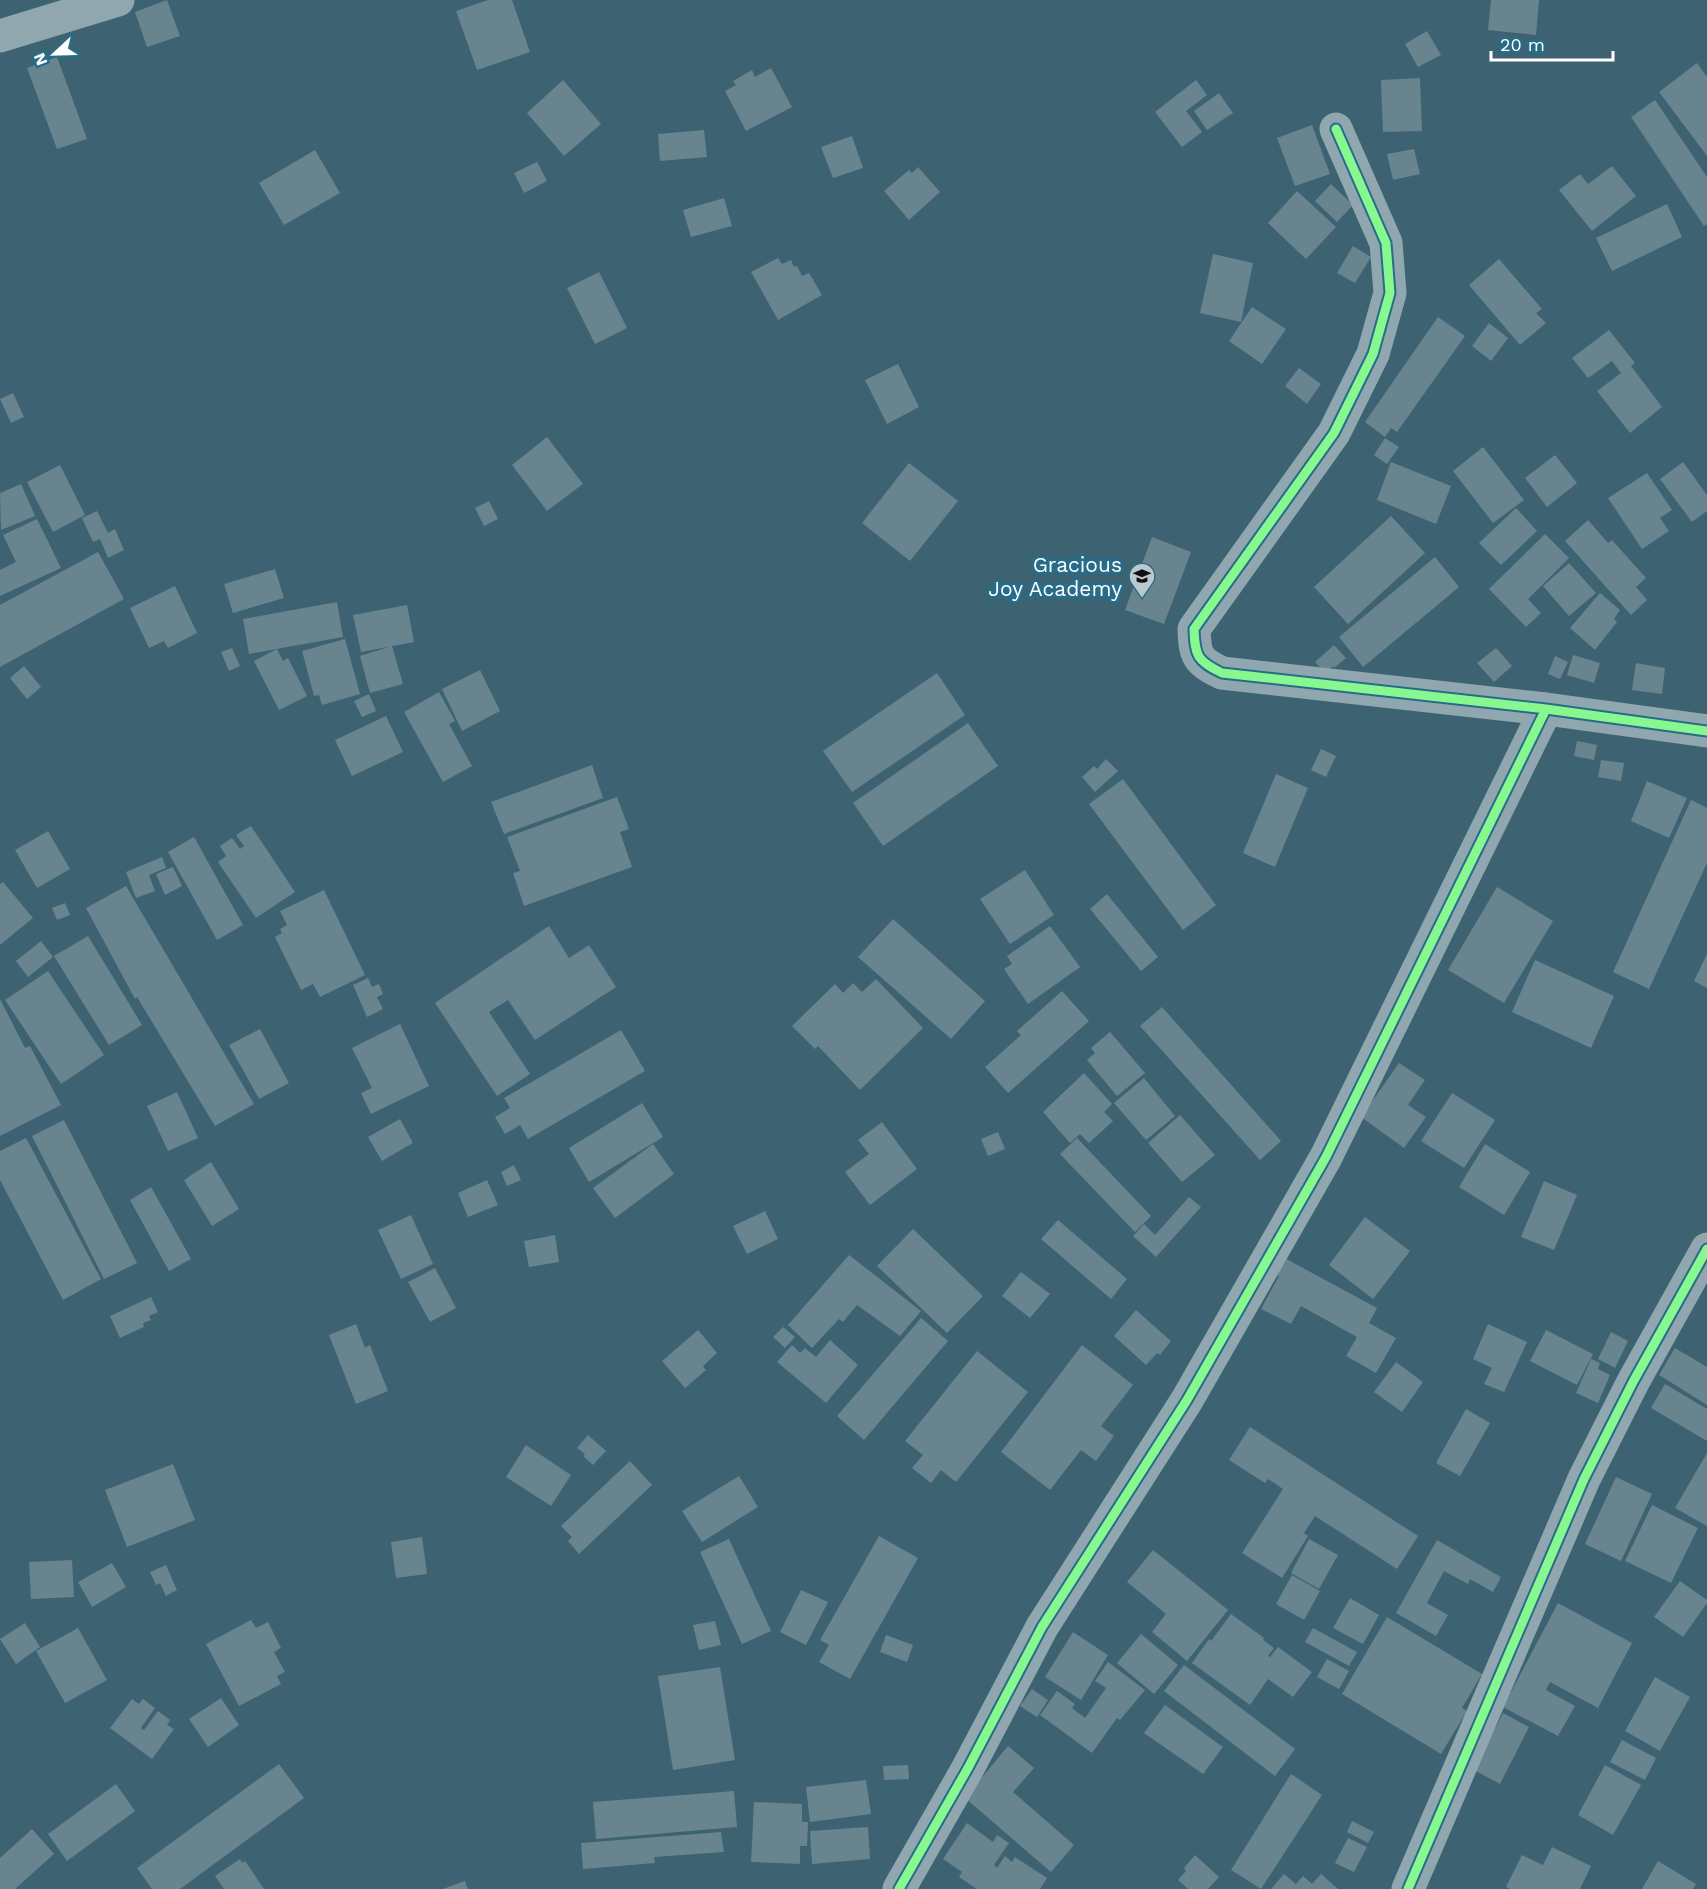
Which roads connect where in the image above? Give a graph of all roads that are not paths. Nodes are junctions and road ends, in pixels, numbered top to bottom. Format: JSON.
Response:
{"nodes":[{"id":1,"x":118,"y":0,"type":"edge"},
{"id":2,"x":0,"y":36,"type":"edge"},
{"id":3,"x":1336,"y":129,"type":"dead end"},
{"id":4,"x":1546,"y":709,"type":"junction"},
{"id":5,"x":1707,"y":731,"type":"edge"},
{"id":6,"x":1707,"y":1249,"type":"edge"},
{"id":7,"x":899,"y":1889,"type":"edge"},
{"id":8,"x":1408,"y":1889,"type":"edge"}],
"edges":[{"from":1,"to":2,"type":"street"},
{"from":3,"to":4,"type":"street"},
{"from":4,"to":5,"type":"street"},
{"from":4,"to":7,"type":"street"},
{"from":6,"to":8,"type":"street"}]}
